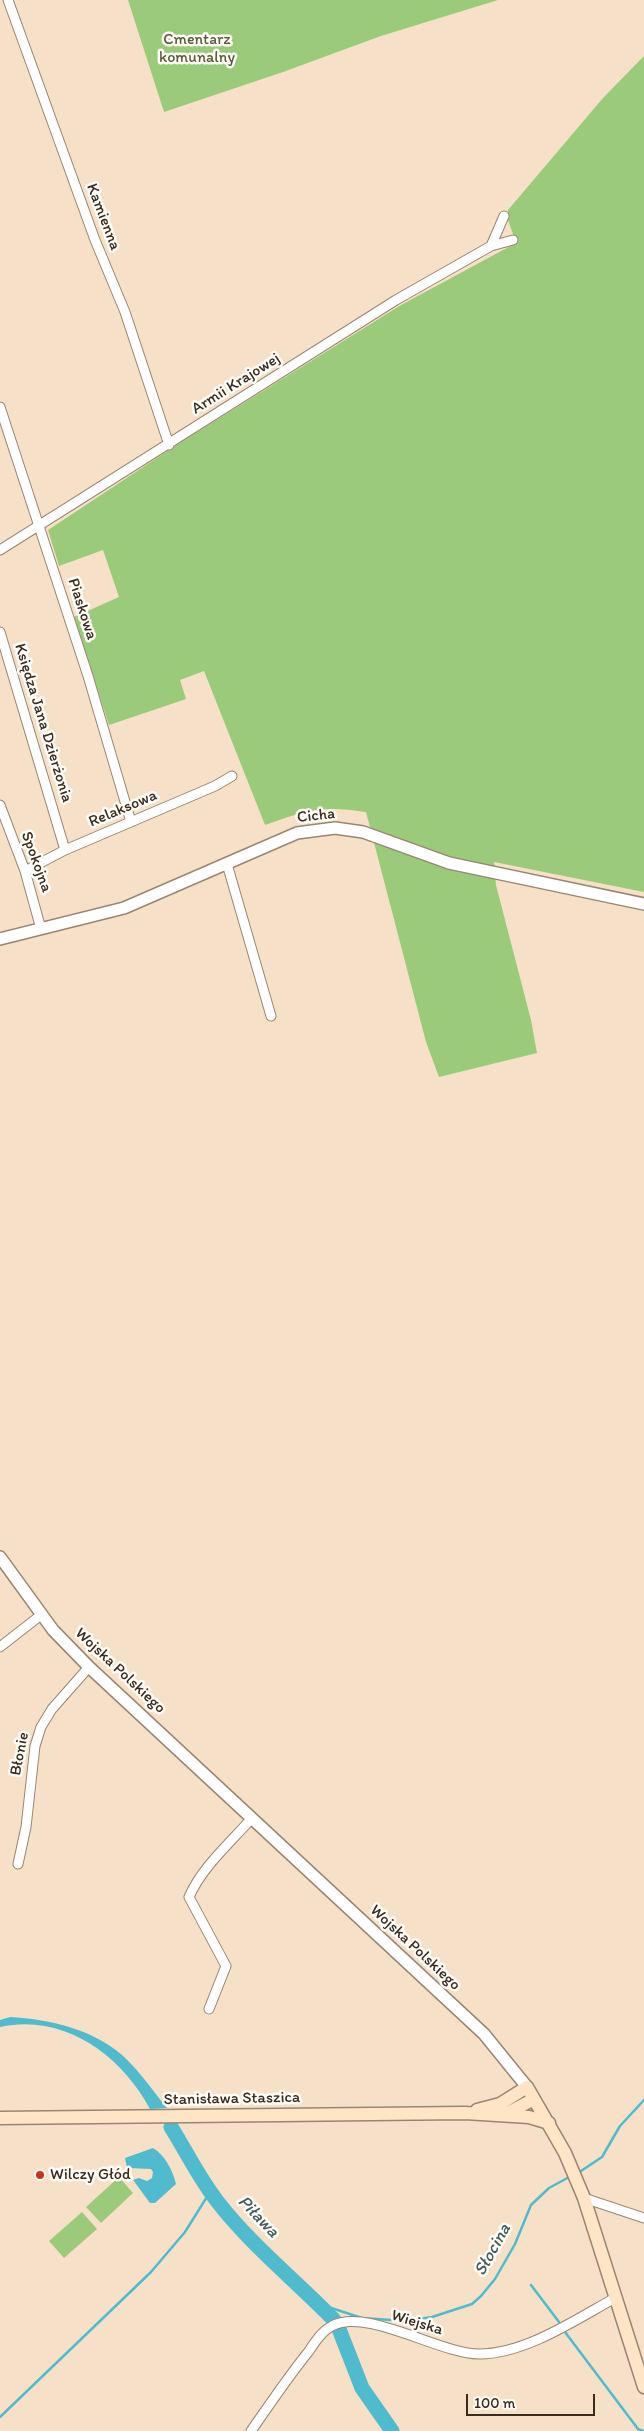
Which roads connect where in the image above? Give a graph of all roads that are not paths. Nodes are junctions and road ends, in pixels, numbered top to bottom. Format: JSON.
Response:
{"nodes":[{"id":1,"x":8,"y":0,"type":"edge"},
{"id":2,"x":504,"y":216,"type":"dead end"},
{"id":3,"x":513,"y":240,"type":"dead end"},
{"id":4,"x":491,"y":246,"type":"junction"},
{"id":5,"x":0,"y":407,"type":"edge"},
{"id":6,"x":169,"y":445,"type":"junction"},
{"id":7,"x":40,"y":527,"type":"junction"},
{"id":8,"x":0,"y":550,"type":"edge"},
{"id":9,"x":0,"y":632,"type":"edge"},
{"id":10,"x":232,"y":776,"type":"dead end"},
{"id":11,"x":0,"y":806,"type":"edge"},
{"id":12,"x":131,"y":822,"type":"junction"},
{"id":13,"x":65,"y":850,"type":"junction"},
{"id":14,"x":227,"y":864,"type":"junction"},
{"id":15,"x":25,"y":871,"type":"junction"},
{"id":16,"x":644,"y":904,"type":"edge"},
{"id":17,"x":41,"y":929,"type":"junction"},
{"id":18,"x":0,"y":939,"type":"edge"},
{"id":19,"x":271,"y":1016,"type":"dead end"},
{"id":20,"x":0,"y":1557,"type":"edge"},
{"id":21,"x":41,"y":1615,"type":"junction"},
{"id":22,"x":0,"y":1647,"type":"edge"},
{"id":23,"x":89,"y":1666,"type":"junction"},
{"id":24,"x":252,"y":1818,"type":"junction"},
{"id":25,"x":18,"y":1864,"type":"dead end"},
{"id":26,"x":209,"y":2009,"type":"dead end"},
{"id":27,"x":527,"y":2087,"type":"junction"},
{"id":28,"x":534,"y":2099,"type":"junction"},
{"id":29,"x":464,"y":2113,"type":"junction"},
{"id":30,"x":504,"y":2115,"type":"junction"},
{"id":31,"x":0,"y":2118,"type":"edge"},
{"id":32,"x":549,"y":2123,"type":"junction"},
{"id":33,"x":584,"y":2198,"type":"junction"},
{"id":34,"x":644,"y":2218,"type":"edge"},
{"id":35,"x":615,"y":2298,"type":"junction"},
{"id":36,"x":644,"y":2387,"type":"edge"},
{"id":37,"x":250,"y":2431,"type":"edge"}],
"edges":[{"from":1,"to":6,"type":"street","name":"Kamienna"},
{"from":2,"to":4,"type":"street"},
{"from":3,"to":4,"type":"street","name":"Armii Krajowej"},
{"from":4,"to":6,"type":"street","name":"Armii Krajowej"},
{"from":5,"to":7,"type":"street","name":"Piaskowa"},
{"from":6,"to":7,"type":"street","name":"Armii Krajowej"},
{"from":7,"to":8,"type":"street","name":"Armii Krajowej"},
{"from":7,"to":12,"type":"street","name":"Piaskowa"},
{"from":9,"to":13,"type":"street","name":"Księdza Jana Dzierżonia"},
{"from":10,"to":12,"type":"street","name":"Relaksowa"},
{"from":11,"to":15,"type":"street","name":"Spokojna"},
{"from":12,"to":13,"type":"street","name":"Relaksowa"},
{"from":13,"to":15,"type":"street","name":"Relaksowa"},
{"from":14,"to":16,"type":"street","name":"Cicha"},
{"from":14,"to":17,"type":"street","name":"Cicha"},
{"from":14,"to":19,"type":"street"},
{"from":15,"to":17,"type":"street","name":"Spokojna"},
{"from":17,"to":18,"type":"street","name":"Cicha"},
{"from":20,"to":21,"type":"street","name":"Wojska Polskiego"},
{"from":21,"to":22,"type":"street"},
{"from":21,"to":23,"type":"street","name":"Wojska Polskiego"},
{"from":23,"to":24,"type":"street","name":"Wojska Polskiego"},
{"from":23,"to":25,"type":"street","name":"Błonie"},
{"from":24,"to":26,"type":"street"},
{"from":24,"to":27,"type":"street","name":"Wojska Polskiego"},
{"from":27,"to":28,"type":"main road","name":"Wojska Polskiego"},
{"from":27,"to":29,"type":"main road"},
{"from":28,"to":30,"type":"main road"},
{"from":28,"to":32,"type":"main road","name":"Wojska Polskiego"},
{"from":29,"to":30,"type":"main road"},
{"from":29,"to":31,"type":"main road","name":"Stanisława Staszica"},
{"from":30,"to":32,"type":"main road"},
{"from":32,"to":33,"type":"main road","name":"Wojska Polskiego"},
{"from":33,"to":34,"type":"street"},
{"from":33,"to":35,"type":"main road","name":"Wojska Polskiego"},
{"from":35,"to":36,"type":"main road","name":"Wojska Polskiego"},
{"from":35,"to":37,"type":"street","name":"Wiejska"}]}
